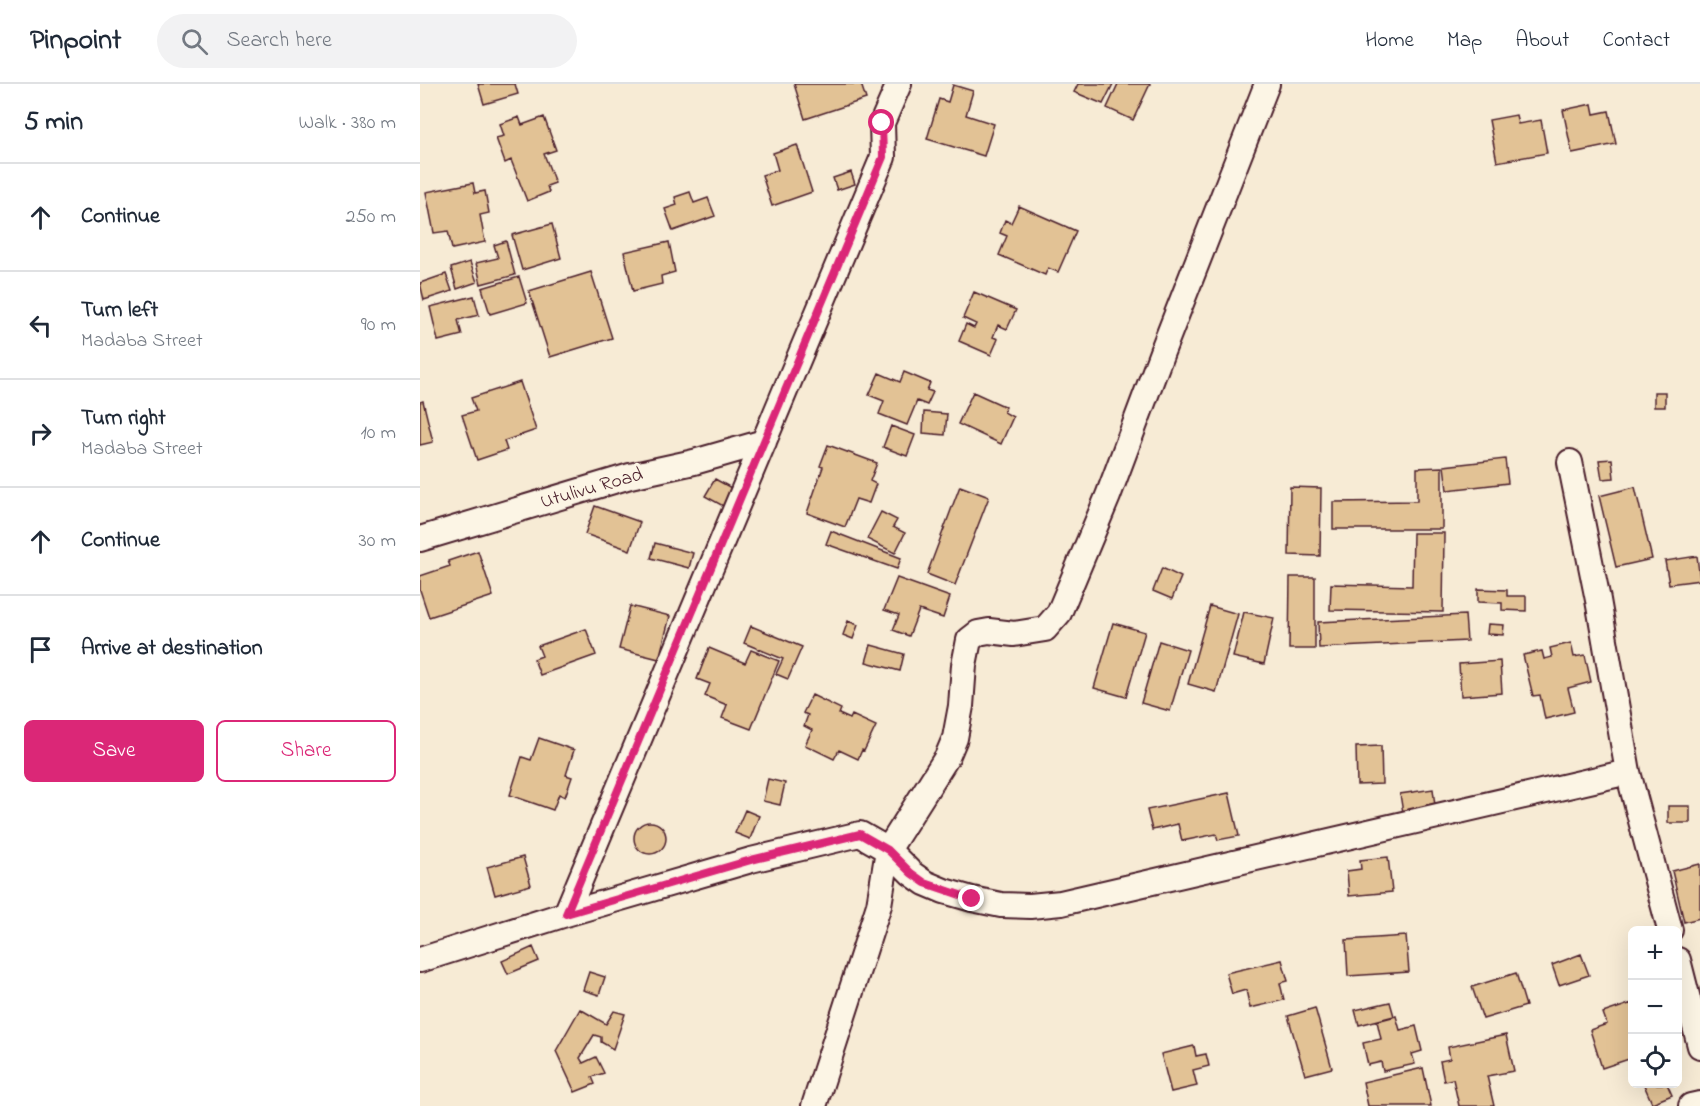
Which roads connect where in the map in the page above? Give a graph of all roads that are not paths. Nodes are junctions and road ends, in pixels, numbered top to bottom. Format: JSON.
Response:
{"nodes":[{"id":1,"x":899,"y":84,"type":"edge"},
{"id":2,"x":1267,"y":84,"type":"edge"},
{"id":3,"x":764,"y":442,"type":"junction"},
{"id":4,"x":1570,"y":462,"type":"dead end"},
{"id":5,"x":420,"y":539,"type":"edge"},
{"id":6,"x":1628,"y":772,"type":"junction"},
{"id":7,"x":888,"y":850,"type":"junction"},
{"id":8,"x":566,"y":914,"type":"junction"},
{"id":9,"x":1669,"y":926,"type":"edge"},
{"id":10,"x":420,"y":960,"type":"edge"},
{"id":11,"x":1682,"y":979,"type":"edge"},
{"id":12,"x":1700,"y":1046,"type":"edge"},
{"id":13,"x":1700,"y":1104,"type":"edge"},
{"id":14,"x":814,"y":1106,"type":"edge"},
{"id":15,"x":1691,"y":1106,"type":"edge"}],
"edges":[{"from":1,"to":3,"type":"street"},
{"from":2,"to":7,"type":"street"},
{"from":3,"to":5,"type":"street","name":"Utulivu Road"},
{"from":3,"to":8,"type":"street"},
{"from":4,"to":6,"type":"street"},
{"from":6,"to":7,"type":"street"},
{"from":6,"to":9,"type":"street"},
{"from":7,"to":8,"type":"street"},
{"from":7,"to":14,"type":"street"},
{"from":8,"to":10,"type":"street"},
{"from":11,"to":12,"type":"street"},
{"from":13,"to":15,"type":"street"}]}
